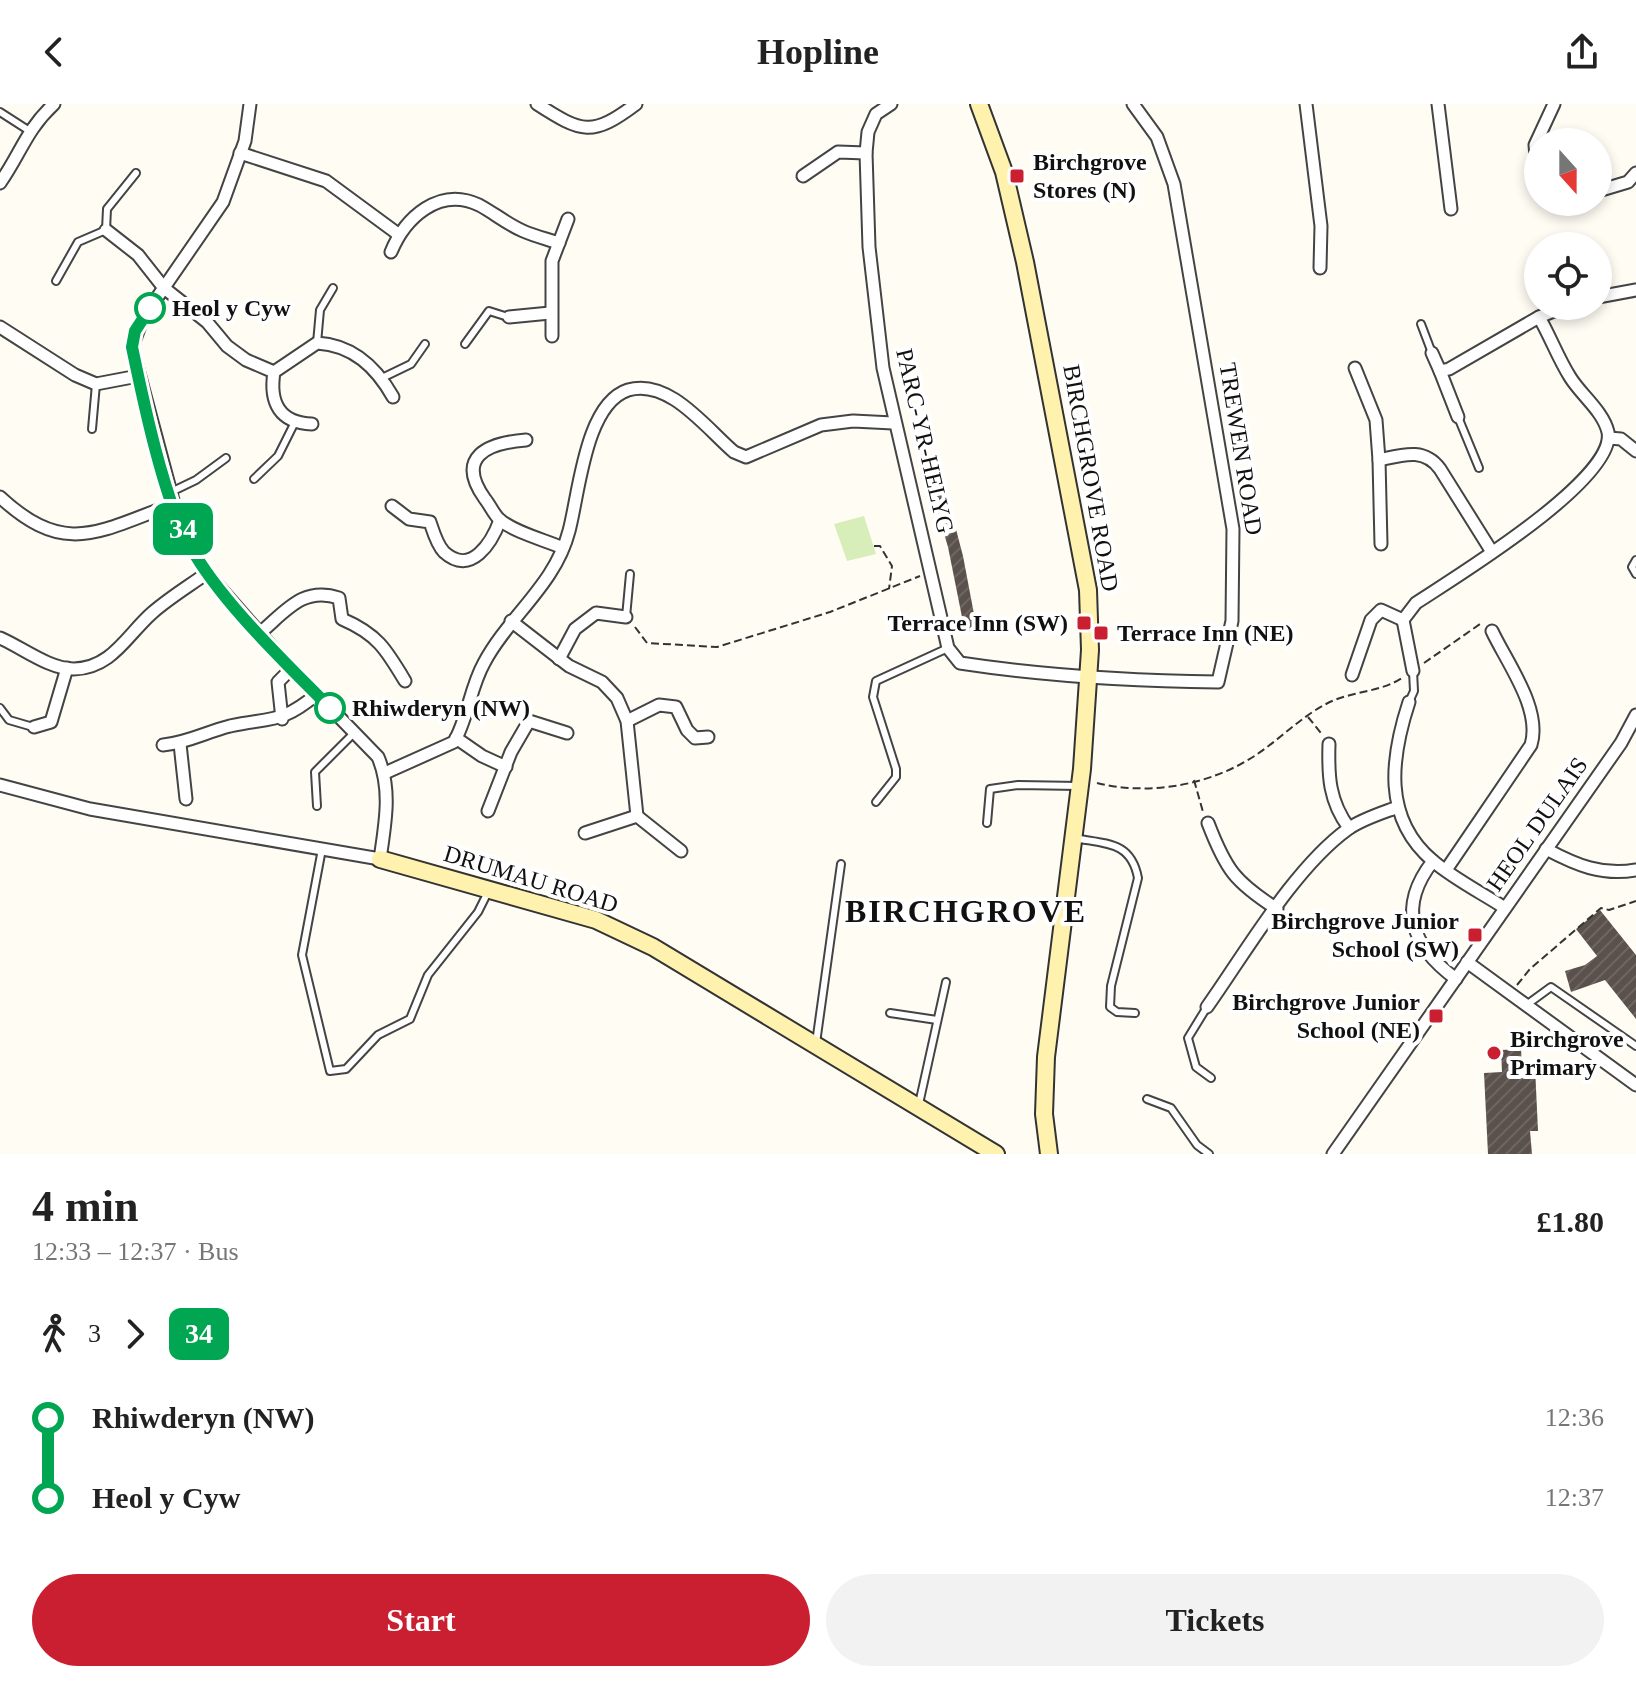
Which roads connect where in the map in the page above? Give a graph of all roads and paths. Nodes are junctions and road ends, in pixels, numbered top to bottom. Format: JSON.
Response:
{"nodes":[{"id":1,"x":54,"y":104,"type":"edge"},
{"id":2,"x":250,"y":104,"type":"edge"},
{"id":3,"x":537,"y":104,"type":"edge"},
{"id":4,"x":636,"y":104,"type":"edge"},
{"id":5,"x":891,"y":104,"type":"edge"},
{"id":6,"x":979,"y":104,"type":"edge"},
{"id":7,"x":1133,"y":104,"type":"edge"},
{"id":8,"x":1306,"y":104,"type":"edge"},
{"id":9,"x":1438,"y":104,"type":"edge"},
{"id":10,"x":1554,"y":104,"type":"edge"},
{"id":11,"x":0,"y":112,"type":"edge"},
{"id":12,"x":1543,"y":128,"type":"edge"},
{"id":13,"x":28,"y":130,"type":"junction"},
{"id":14,"x":240,"y":153,"type":"junction"},
{"id":15,"x":866,"y":153,"type":"junction"},
{"id":16,"x":136,"y":173,"type":"dead end"},
{"id":17,"x":1636,"y":173,"type":"edge"},
{"id":18,"x":803,"y":176,"type":"dead end"},
{"id":19,"x":0,"y":183,"type":"edge"},
{"id":20,"x":1612,"y":187,"type":"edge"},
{"id":21,"x":1451,"y":209,"type":"dead end"},
{"id":22,"x":568,"y":219,"type":"dead end"},
{"id":23,"x":106,"y":230,"type":"junction"},
{"id":24,"x":398,"y":234,"type":"junction"},
{"id":25,"x":559,"y":243,"type":"junction"},
{"id":26,"x":391,"y":252,"type":"dead end"},
{"id":27,"x":1320,"y":268,"type":"dead end"},
{"id":28,"x":56,"y":281,"type":"dead end"},
{"id":29,"x":164,"y":288,"type":"junction"},
{"id":30,"x":333,"y":288,"type":"dead end"},
{"id":31,"x":1636,"y":290,"type":"edge"},
{"id":32,"x":1612,"y":294,"type":"edge"},
{"id":33,"x":550,"y":313,"type":"junction"},
{"id":34,"x":509,"y":317,"type":"joint"},
{"id":35,"x":1533,"y":320,"type":"edge"},
{"id":36,"x":1541,"y":320,"type":"edge"},
{"id":37,"x":1421,"y":324,"type":"dead end"},
{"id":38,"x":0,"y":327,"type":"edge"},
{"id":39,"x":552,"y":336,"type":"dead end"},
{"id":40,"x":317,"y":343,"type":"junction"},
{"id":41,"x":425,"y":344,"type":"dead end"},
{"id":42,"x":465,"y":344,"type":"dead end"},
{"id":43,"x":1432,"y":353,"type":"joint"},
{"id":44,"x":1355,"y":368,"type":"dead end"},
{"id":45,"x":1440,"y":371,"type":"junction"},
{"id":46,"x":274,"y":372,"type":"junction"},
{"id":47,"x":138,"y":376,"type":"junction"},
{"id":48,"x":382,"y":378,"type":"junction"},
{"id":49,"x":96,"y":384,"type":"junction"},
{"id":50,"x":393,"y":397,"type":"dead end"},
{"id":51,"x":1458,"y":417,"type":"joint"},
{"id":52,"x":893,"y":423,"type":"junction"},
{"id":53,"x":294,"y":424,"type":"junction"},
{"id":54,"x":312,"y":424,"type":"dead end"},
{"id":55,"x":92,"y":429,"type":"dead end"},
{"id":56,"x":1609,"y":438,"type":"junction"},
{"id":57,"x":526,"y":440,"type":"dead end"},
{"id":58,"x":1636,"y":451,"type":"edge"},
{"id":59,"x":226,"y":458,"type":"dead end"},
{"id":60,"x":1379,"y":460,"type":"junction"},
{"id":61,"x":1479,"y":468,"type":"dead end"},
{"id":62,"x":254,"y":479,"type":"dead end"},
{"id":63,"x":172,"y":498,"type":"junction"},
{"id":64,"x":1,"y":500,"type":"edge"},
{"id":65,"x":392,"y":506,"type":"dead end"},
{"id":66,"x":500,"y":520,"type":"junction"},
{"id":67,"x":1381,"y":544,"type":"dead end"},
{"id":68,"x":874,"y":546,"type":"dead end"},
{"id":69,"x":563,"y":548,"type":"junction"},
{"id":70,"x":1492,"y":552,"type":"junction"},
{"id":71,"x":1636,"y":560,"type":"edge"},
{"id":72,"x":207,"y":573,"type":"junction"},
{"id":73,"x":932,"y":573,"type":"junction"},
{"id":74,"x":630,"y":574,"type":"dead end"},
{"id":75,"x":1636,"y":574,"type":"edge"},
{"id":76,"x":889,"y":590,"type":"junction"},
{"id":77,"x":626,"y":617,"type":"junction"},
{"id":78,"x":1403,"y":620,"type":"junction"},
{"id":79,"x":511,"y":621,"type":"junction"},
{"id":80,"x":1492,"y":631,"type":"joint"},
{"id":81,"x":260,"y":633,"type":"junction"},
{"id":82,"x":0,"y":638,"type":"edge"},
{"id":83,"x":948,"y":648,"type":"junction"},
{"id":84,"x":559,"y":659,"type":"junction"},
{"id":85,"x":67,"y":668,"type":"junction"},
{"id":86,"x":292,"y":668,"type":"junction"},
{"id":87,"x":1413,"y":671,"type":"junction"},
{"id":88,"x":1088,"y":675,"type":"junction"},
{"id":89,"x":1352,"y":675,"type":"dead end"},
{"id":90,"x":405,"y":681,"type":"dead end"},
{"id":91,"x":317,"y":694,"type":"junction"},
{"id":92,"x":1409,"y":702,"type":"joint"},
{"id":93,"x":0,"y":708,"type":"edge"},
{"id":94,"x":1636,"y":715,"type":"edge"},
{"id":95,"x":1308,"y":717,"type":"junction"},
{"id":96,"x":282,"y":719,"type":"junction"},
{"id":97,"x":627,"y":721,"type":"junction"},
{"id":98,"x":34,"y":727,"type":"joint"},
{"id":99,"x":354,"y":733,"type":"junction"},
{"id":100,"x":567,"y":733,"type":"dead end"},
{"id":101,"x":708,"y":737,"type":"dead end"},
{"id":102,"x":456,"y":738,"type":"junction"},
{"id":103,"x":180,"y":744,"type":"junction"},
{"id":104,"x":1329,"y":744,"type":"joint"},
{"id":105,"x":163,"y":745,"type":"dead end"},
{"id":106,"x":506,"y":767,"type":"junction"},
{"id":107,"x":385,"y":773,"type":"junction"},
{"id":108,"x":1194,"y":780,"type":"junction"},
{"id":109,"x":1080,"y":782,"type":"junction"},
{"id":110,"x":0,"y":785,"type":"edge"},
{"id":111,"x":186,"y":799,"type":"dead end"},
{"id":112,"x":876,"y":802,"type":"dead end"},
{"id":113,"x":317,"y":806,"type":"dead end"},
{"id":114,"x":1398,"y":807,"type":"junction"},
{"id":115,"x":488,"y":811,"type":"dead end"},
{"id":116,"x":637,"y":816,"type":"junction"},
{"id":117,"x":987,"y":823,"type":"dead end"},
{"id":118,"x":1208,"y":823,"type":"joint"},
{"id":119,"x":1349,"y":828,"type":"junction"},
{"id":120,"x":585,"y":833,"type":"dead end"},
{"id":121,"x":1074,"y":838,"type":"junction"},
{"id":122,"x":322,"y":849,"type":"junction"},
{"id":123,"x":1546,"y":849,"type":"junction"},
{"id":124,"x":681,"y":851,"type":"dead end"},
{"id":125,"x":380,"y":859,"type":"junction"},
{"id":126,"x":1433,"y":861,"type":"junction"},
{"id":127,"x":841,"y":864,"type":"dead end"},
{"id":128,"x":1446,"y":870,"type":"junction"},
{"id":129,"x":1636,"y":870,"type":"edge"},
{"id":130,"x":489,"y":888,"type":"junction"},
{"id":131,"x":1636,"y":901,"type":"edge"},
{"id":132,"x":1505,"y":908,"type":"junction"},
{"id":133,"x":1277,"y":909,"type":"junction"},
{"id":134,"x":1467,"y":962,"type":"junction"},
{"id":135,"x":1456,"y":979,"type":"junction"},
{"id":136,"x":946,"y":982,"type":"dead end"},
{"id":137,"x":1510,"y":994,"type":"junction"},
{"id":138,"x":1525,"y":1006,"type":"junction"},
{"id":139,"x":1207,"y":1007,"type":"joint"},
{"id":140,"x":890,"y":1013,"type":"dead end"},
{"id":141,"x":1135,"y":1013,"type":"dead end"},
{"id":142,"x":937,"y":1020,"type":"junction"},
{"id":143,"x":816,"y":1044,"type":"junction"},
{"id":144,"x":1636,"y":1046,"type":"edge"},
{"id":145,"x":1211,"y":1078,"type":"dead end"},
{"id":146,"x":1636,"y":1085,"type":"edge"},
{"id":147,"x":1147,"y":1099,"type":"dead end"},
{"id":148,"x":918,"y":1108,"type":"junction"},
{"id":149,"x":996,"y":1154,"type":"edge"},
{"id":150,"x":1049,"y":1154,"type":"edge"},
{"id":151,"x":1209,"y":1154,"type":"edge"},
{"id":152,"x":1333,"y":1154,"type":"edge"}],
"edges":[{"from":1,"to":13,"type":"street"},
{"from":2,"to":14,"type":"street"},
{"from":3,"to":4,"type":"street"},
{"from":5,"to":15,"type":"street","name":"PARC-YR-HELYG"},
{"from":6,"to":88,"type":"main road","name":"BIRCHGROVE ROAD"},
{"from":7,"to":88,"type":"street","name":"TREWEN ROAD"},
{"from":8,"to":27,"type":"street"},
{"from":9,"to":21,"type":"street"},
{"from":10,"to":12,"type":"street"},
{"from":11,"to":13,"type":"lane"},
{"from":13,"to":19,"type":"street"},
{"from":14,"to":24,"type":"street"},
{"from":14,"to":29,"type":"street"},
{"from":15,"to":18,"type":"street"},
{"from":15,"to":52,"type":"street","name":"PARC-YR-HELYG"},
{"from":16,"to":23,"type":"lane"},
{"from":17,"to":20,"type":"street"},
{"from":22,"to":25,"type":"street"},
{"from":23,"to":28,"type":"lane"},
{"from":23,"to":29,"type":"street"},
{"from":24,"to":25,"type":"street"},
{"from":24,"to":26,"type":"street"},
{"from":25,"to":33,"type":"street"},
{"from":29,"to":46,"type":"street"},
{"from":29,"to":47,"type":"street"},
{"from":30,"to":40,"type":"lane"},
{"from":31,"to":32,"type":"street"},
{"from":33,"to":34,"type":"street"},
{"from":33,"to":39,"type":"street"},
{"from":34,"to":42,"type":"lane"},
{"from":35,"to":45,"type":"street"},
{"from":36,"to":56,"type":"street"},
{"from":37,"to":43,"type":"lane"},
{"from":38,"to":49,"type":"street"},
{"from":40,"to":46,"type":"street"},
{"from":40,"to":48,"type":"street"},
{"from":41,"to":48,"type":"lane"},
{"from":43,"to":45,"type":"street"},
{"from":44,"to":60,"type":"street"},
{"from":45,"to":51,"type":"street"},
{"from":46,"to":53,"type":"street"},
{"from":47,"to":49,"type":"street"},
{"from":47,"to":63,"type":"street"},
{"from":48,"to":50,"type":"street"},
{"from":49,"to":55,"type":"lane"},
{"from":51,"to":61,"type":"lane"},
{"from":52,"to":69,"type":"street"},
{"from":52,"to":73,"type":"street","name":"PARC-YR-HELYG"},
{"from":53,"to":54,"type":"street"},
{"from":53,"to":62,"type":"lane"},
{"from":56,"to":58,"type":"street"},
{"from":56,"to":70,"type":"street"},
{"from":57,"to":66,"type":"street"},
{"from":59,"to":63,"type":"lane"},
{"from":60,"to":67,"type":"street"},
{"from":60,"to":70,"type":"street"},
{"from":63,"to":64,"type":"street"},
{"from":63,"to":72,"type":"street"},
{"from":65,"to":66,"type":"street"},
{"from":66,"to":69,"type":"street"},
{"from":68,"to":76,"type":"path"},
{"from":69,"to":79,"type":"street"},
{"from":70,"to":78,"type":"street"},
{"from":71,"to":75,"type":"lane"},
{"from":72,"to":81,"type":"street"},
{"from":72,"to":85,"type":"street"},
{"from":73,"to":76,"type":"path"},
{"from":73,"to":83,"type":"street","name":"PARC-YR-HELYG"},
{"from":74,"to":77,"type":"lane"},
{"from":76,"to":77,"type":"path"},
{"from":77,"to":84,"type":"street"},
{"from":78,"to":87,"type":"street"},
{"from":78,"to":89,"type":"street"},
{"from":79,"to":84,"type":"street"},
{"from":79,"to":102,"type":"street"},
{"from":80,"to":87,"type":"path"},
{"from":80,"to":128,"type":"street"},
{"from":81,"to":86,"type":"street"},
{"from":81,"to":90,"type":"street"},
{"from":82,"to":85,"type":"street"},
{"from":83,"to":88,"type":"street"},
{"from":83,"to":112,"type":"lane"},
{"from":84,"to":97,"type":"street"},
{"from":85,"to":98,"type":"street"},
{"from":86,"to":91,"type":"street"},
{"from":86,"to":96,"type":"street"},
{"from":87,"to":92,"type":"lane"},
{"from":87,"to":95,"type":"path"},
{"from":88,"to":109,"type":"main road","name":"BIRCHGROVE ROAD"},
{"from":91,"to":96,"type":"street"},
{"from":91,"to":99,"type":"street"},
{"from":92,"to":114,"type":"street"},
{"from":93,"to":98,"type":"lane"},
{"from":94,"to":123,"type":"street","name":"HEOL DULAIS"},
{"from":95,"to":104,"type":"path"},
{"from":95,"to":108,"type":"path"},
{"from":96,"to":103,"type":"street"},
{"from":97,"to":101,"type":"street"},
{"from":97,"to":116,"type":"street"},
{"from":99,"to":107,"type":"street"},
{"from":99,"to":113,"type":"lane"},
{"from":100,"to":106,"type":"street"},
{"from":102,"to":106,"type":"street"},
{"from":102,"to":107,"type":"street"},
{"from":103,"to":105,"type":"street"},
{"from":103,"to":111,"type":"street"},
{"from":104,"to":119,"type":"street"},
{"from":106,"to":115,"type":"street"},
{"from":107,"to":125,"type":"street"},
{"from":108,"to":109,"type":"path"},
{"from":108,"to":118,"type":"path"},
{"from":109,"to":117,"type":"lane"},
{"from":109,"to":121,"type":"main road","name":"BIRCHGROVE ROAD"},
{"from":110,"to":122,"type":"street","name":"DRUMAU ROAD"},
{"from":114,"to":119,"type":"street"},
{"from":114,"to":126,"type":"street"},
{"from":116,"to":120,"type":"street"},
{"from":116,"to":124,"type":"street"},
{"from":118,"to":133,"type":"street"},
{"from":119,"to":133,"type":"street"},
{"from":121,"to":141,"type":"lane"},
{"from":121,"to":150,"type":"main road","name":"BIRCHGROVE ROAD"},
{"from":122,"to":125,"type":"street","name":"DRUMAU ROAD"},
{"from":122,"to":130,"type":"lane"},
{"from":123,"to":129,"type":"street"},
{"from":123,"to":132,"type":"street","name":"HEOL DULAIS"},
{"from":125,"to":130,"type":"main road","name":"DRUMAU ROAD"},
{"from":126,"to":128,"type":"street"},
{"from":126,"to":135,"type":"street"},
{"from":127,"to":143,"type":"lane"},
{"from":128,"to":132,"type":"street"},
{"from":130,"to":143,"type":"main road","name":"DRUMAU ROAD"},
{"from":131,"to":137,"type":"path"},
{"from":132,"to":134,"type":"street","name":"HEOL DULAIS"},
{"from":133,"to":139,"type":"street"},
{"from":134,"to":135,"type":"street","name":"HEOL DULAIS"},
{"from":134,"to":137,"type":"street"},
{"from":135,"to":152,"type":"street","name":"HEOL DULAIS"},
{"from":136,"to":142,"type":"lane"},
{"from":137,"to":138,"type":"street"},
{"from":138,"to":144,"type":"lane"},
{"from":138,"to":146,"type":"street"},
{"from":139,"to":145,"type":"lane"},
{"from":140,"to":142,"type":"lane"},
{"from":142,"to":148,"type":"lane"},
{"from":143,"to":148,"type":"main road","name":"DRUMAU ROAD"},
{"from":147,"to":151,"type":"lane"},
{"from":148,"to":149,"type":"main road","name":"DRUMAU ROAD"}]}
